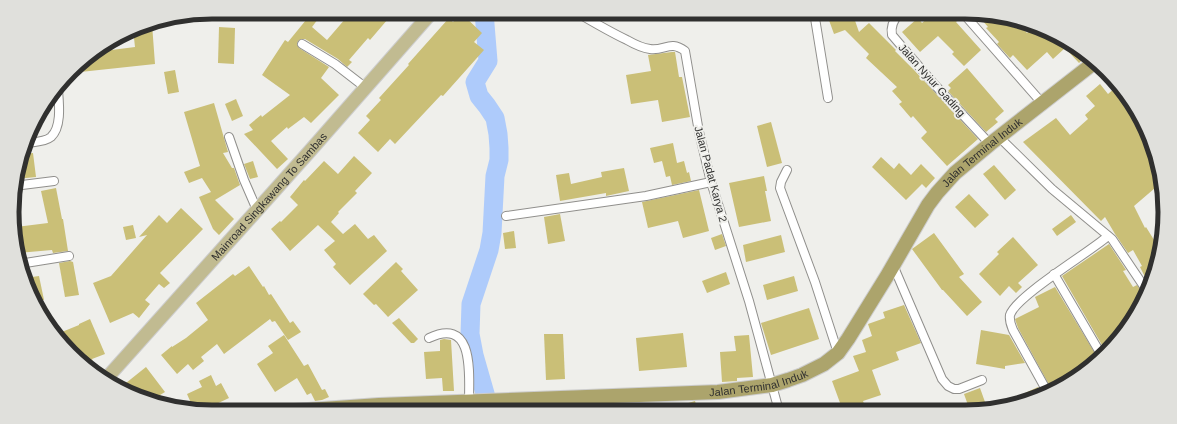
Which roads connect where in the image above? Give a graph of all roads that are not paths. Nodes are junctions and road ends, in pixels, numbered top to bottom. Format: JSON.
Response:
{"nodes":[{"id":1,"x":426,"y":19,"type":"edge"},
{"id":2,"x":587,"y":19,"type":"edge"},
{"id":3,"x":815,"y":19,"type":"edge"},
{"id":4,"x":895,"y":19,"type":"edge"},
{"id":5,"x":968,"y":19,"type":"edge"},
{"id":6,"x":302,"y":44,"type":"dead end"},
{"id":7,"x":1090,"y":66,"type":"edge"},
{"id":8,"x":366,"y":88,"type":"junction"},
{"id":9,"x":58,"y":96,"type":"edge"},
{"id":10,"x":828,"y":98,"type":"dead end"},
{"id":11,"x":1042,"y":103,"type":"junction"},
{"id":12,"x":229,"y":137,"type":"dead end"},
{"id":13,"x":995,"y":140,"type":"junction"},
{"id":14,"x":32,"y":142,"type":"edge"},
{"id":15,"x":787,"y":170,"type":"dead end"},
{"id":16,"x":54,"y":181,"type":"dead end"},
{"id":17,"x":711,"y":182,"type":"junction"},
{"id":18,"x":21,"y":185,"type":"edge"},
{"id":19,"x":257,"y":210,"type":"junction"},
{"id":20,"x":506,"y":216,"type":"dead end"},
{"id":21,"x":1108,"y":236,"type":"junction"},
{"id":22,"x":69,"y":256,"type":"dead end"},
{"id":23,"x":26,"y":263,"type":"edge"},
{"id":24,"x":893,"y":265,"type":"junction"},
{"id":25,"x":1054,"y":274,"type":"junction"},
{"id":26,"x":1143,"y":285,"type":"edge"},
{"id":27,"x":430,"y":338,"type":"dead end"},
{"id":28,"x":1099,"y":350,"type":"edge"},
{"id":29,"x":838,"y":353,"type":"junction"},
{"id":30,"x":109,"y":375,"type":"edge"},
{"id":31,"x":982,"y":380,"type":"dead end"},
{"id":32,"x":772,"y":385,"type":"junction"},
{"id":33,"x":1045,"y":387,"type":"edge"},
{"id":34,"x":471,"y":402,"type":"junction"},
{"id":35,"x":443,"y":405,"type":"edge"},
{"id":36,"x":777,"y":405,"type":"edge"}],
"edges":[{"from":1,"to":8,"type":"main road","name":"Mainroad Singkawang To Sambas"},
{"from":2,"to":17,"type":"street","name":"Jalan Padat Karya 2"},
{"from":3,"to":10,"type":"street"},
{"from":4,"to":13,"type":"street","name":"Jalan Nyiur Gading"},
{"from":5,"to":11,"type":"street"},
{"from":6,"to":8,"type":"street"},
{"from":7,"to":11,"type":"highway","name":"Jalan Terminal Induk"},
{"from":8,"to":19,"type":"main road","name":"Mainroad Singkawang To Sambas"},
{"from":9,"to":14,"type":"street"},
{"from":11,"to":13,"type":"highway","name":"Jalan Terminal Induk"},
{"from":12,"to":19,"type":"street"},
{"from":13,"to":21,"type":"street","name":"Jalan Nyiur Gading"},
{"from":13,"to":24,"type":"highway","name":"Jalan Terminal Induk"},
{"from":15,"to":29,"type":"street"},
{"from":16,"to":18,"type":"street"},
{"from":17,"to":20,"type":"street"},
{"from":17,"to":32,"type":"street","name":"Jalan Padat Karya 2"},
{"from":19,"to":30,"type":"main road","name":"Mainroad Singkawang To Sambas"},
{"from":21,"to":25,"type":"street"},
{"from":21,"to":26,"type":"street","name":"Jalan Nyiur Gading"},
{"from":22,"to":23,"type":"street"},
{"from":24,"to":29,"type":"highway","name":"Jalan Terminal Induk"},
{"from":24,"to":31,"type":"street"},
{"from":25,"to":28,"type":"street"},
{"from":25,"to":33,"type":"street"},
{"from":27,"to":34,"type":"street"},
{"from":29,"to":32,"type":"highway","name":"Jalan Terminal Induk"},
{"from":32,"to":34,"type":"highway","name":"Jalan Terminal Induk"},
{"from":32,"to":36,"type":"street","name":"Jalan Padat Karya 2"},
{"from":34,"to":35,"type":"highway","name":"Jalan Terminal Induk"}]}
